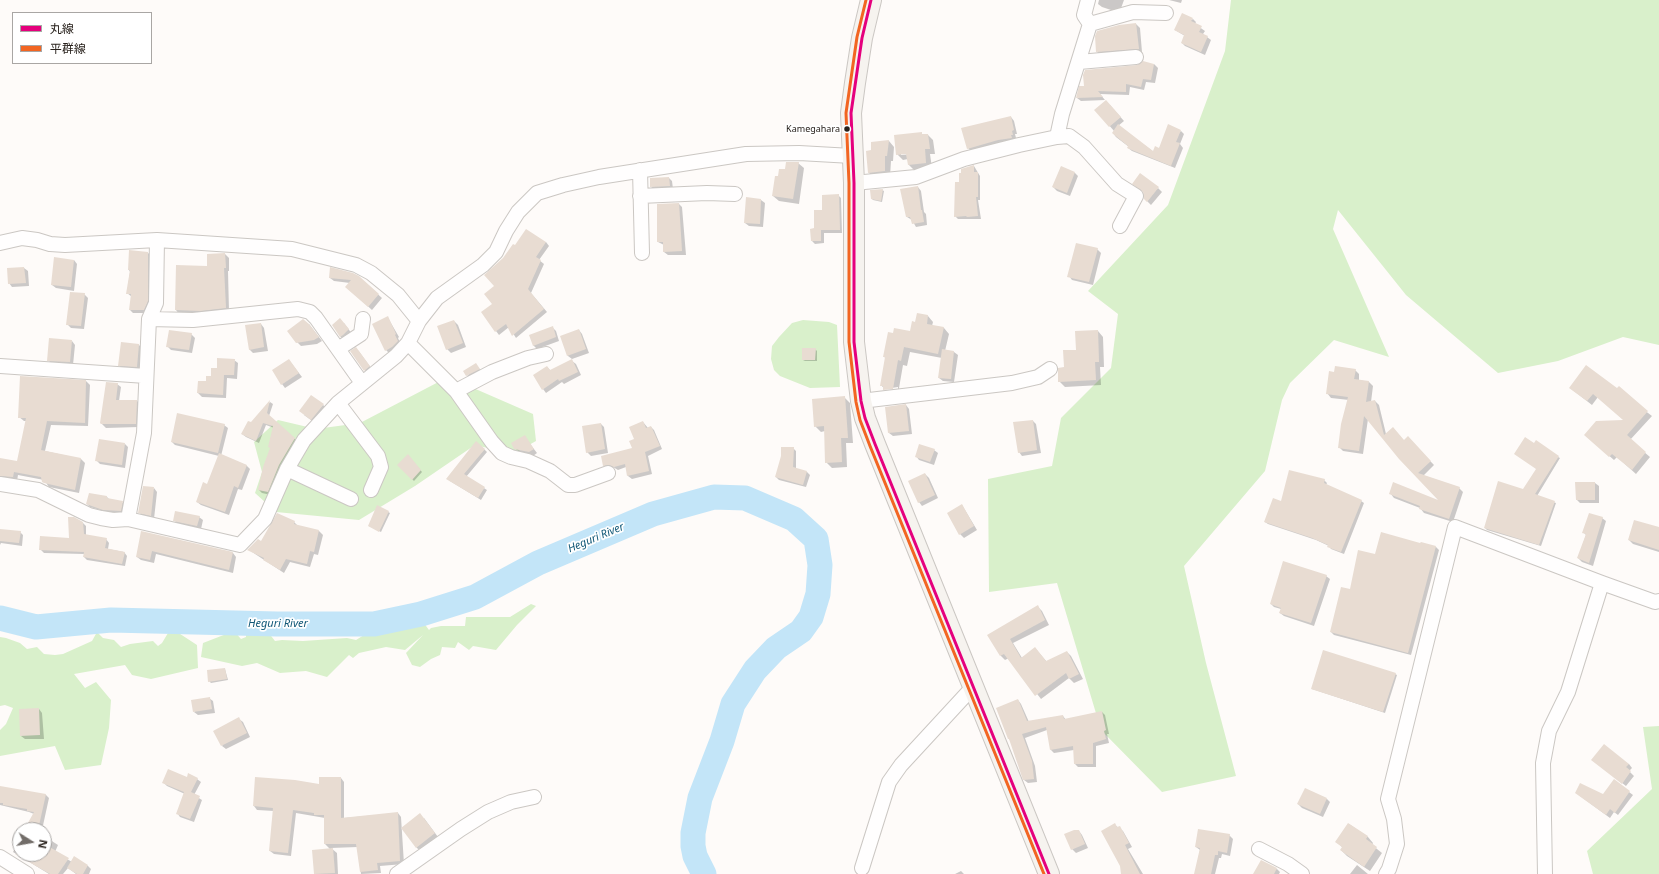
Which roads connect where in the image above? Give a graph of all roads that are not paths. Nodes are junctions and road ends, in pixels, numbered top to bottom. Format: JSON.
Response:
{"nodes":[{"id":1,"x":871,"y":0,"type":"edge"},
{"id":2,"x":1088,"y":0,"type":"edge"},
{"id":3,"x":1166,"y":13,"type":"dead end"},
{"id":4,"x":1090,"y":24,"type":"junction"},
{"id":5,"x":1136,"y":57,"type":"dead end"},
{"id":6,"x":1079,"y":62,"type":"junction"},
{"id":7,"x":1057,"y":137,"type":"junction"},
{"id":8,"x":852,"y":156,"type":"junction"},
{"id":9,"x":640,"y":170,"type":"junction"},
{"id":10,"x":854,"y":183,"type":"junction"},
{"id":11,"x":735,"y":194,"type":"dead end"},
{"id":12,"x":640,"y":196,"type":"junction"},
{"id":13,"x":1120,"y":226,"type":"dead end"},
{"id":14,"x":157,"y":240,"type":"junction"},
{"id":15,"x":0,"y":243,"type":"edge"},
{"id":16,"x":642,"y":253,"type":"dead end"},
{"id":17,"x":149,"y":319,"type":"junction"},
{"id":18,"x":363,"y":319,"type":"dead end"},
{"id":19,"x":419,"y":321,"type":"junction"},
{"id":20,"x":408,"y":343,"type":"junction"},
{"id":21,"x":338,"y":349,"type":"junction"},
{"id":22,"x":546,"y":354,"type":"dead end"},
{"id":23,"x":0,"y":366,"type":"edge"},
{"id":24,"x":1050,"y":369,"type":"dead end"},
{"id":25,"x":146,"y":376,"type":"junction"},
{"id":26,"x":362,"y":383,"type":"junction"},
{"id":27,"x":456,"y":392,"type":"junction"},
{"id":28,"x":861,"y":401,"type":"junction"},
{"id":29,"x":338,"y":403,"type":"junction"},
{"id":30,"x":287,"y":469,"type":"junction"},
{"id":31,"x":608,"y":474,"type":"dead end"},
{"id":32,"x":0,"y":484,"type":"edge"},
{"id":33,"x":371,"y":490,"type":"dead end"},
{"id":34,"x":350,"y":499,"type":"dead end"},
{"id":35,"x":128,"y":519,"type":"junction"},
{"id":36,"x":1602,"y":583,"type":"junction"},
{"id":37,"x":1659,"y":601,"type":"edge"},
{"id":38,"x":973,"y":687,"type":"junction"},
{"id":39,"x":534,"y":797,"type":"dead end"},
{"id":40,"x":1259,"y":849,"type":"dead end"},
{"id":41,"x":0,"y":857,"type":"edge"},
{"id":42,"x":862,"y":868,"type":"dead end"},
{"id":43,"x":27,"y":874,"type":"edge"},
{"id":44,"x":397,"y":874,"type":"edge"},
{"id":45,"x":1049,"y":874,"type":"edge"},
{"id":46,"x":1302,"y":874,"type":"edge"},
{"id":47,"x":1386,"y":874,"type":"edge"},
{"id":48,"x":1546,"y":874,"type":"edge"}],
"edges":[{"from":1,"to":8,"type":"main road"},
{"from":2,"to":4,"type":"street"},
{"from":3,"to":4,"type":"street"},
{"from":4,"to":6,"type":"street"},
{"from":5,"to":6,"type":"street"},
{"from":6,"to":7,"type":"street"},
{"from":7,"to":10,"type":"street"},
{"from":7,"to":13,"type":"street"},
{"from":8,"to":9,"type":"street"},
{"from":8,"to":10,"type":"main road"},
{"from":9,"to":12,"type":"street"},
{"from":9,"to":19,"type":"street"},
{"from":10,"to":28,"type":"main road"},
{"from":11,"to":12,"type":"street"},
{"from":12,"to":16,"type":"street"},
{"from":14,"to":15,"type":"street"},
{"from":14,"to":17,"type":"street"},
{"from":14,"to":19,"type":"street"},
{"from":17,"to":21,"type":"street"},
{"from":17,"to":25,"type":"street"},
{"from":18,"to":21,"type":"street"},
{"from":19,"to":20,"type":"street"},
{"from":20,"to":26,"type":"street"},
{"from":20,"to":27,"type":"street"},
{"from":21,"to":26,"type":"street"},
{"from":22,"to":27,"type":"street"},
{"from":23,"to":25,"type":"street"},
{"from":24,"to":28,"type":"street"},
{"from":25,"to":35,"type":"street"},
{"from":26,"to":29,"type":"street"},
{"from":27,"to":31,"type":"street"},
{"from":28,"to":38,"type":"main road"},
{"from":29,"to":30,"type":"street"},
{"from":29,"to":33,"type":"street"},
{"from":30,"to":34,"type":"street"},
{"from":30,"to":35,"type":"street"},
{"from":32,"to":35,"type":"street"},
{"from":36,"to":37,"type":"street"},
{"from":36,"to":47,"type":"street"},
{"from":36,"to":48,"type":"street"},
{"from":38,"to":42,"type":"street"},
{"from":38,"to":45,"type":"main road"},
{"from":39,"to":44,"type":"street"},
{"from":40,"to":46,"type":"street"},
{"from":41,"to":43,"type":"street"}]}
